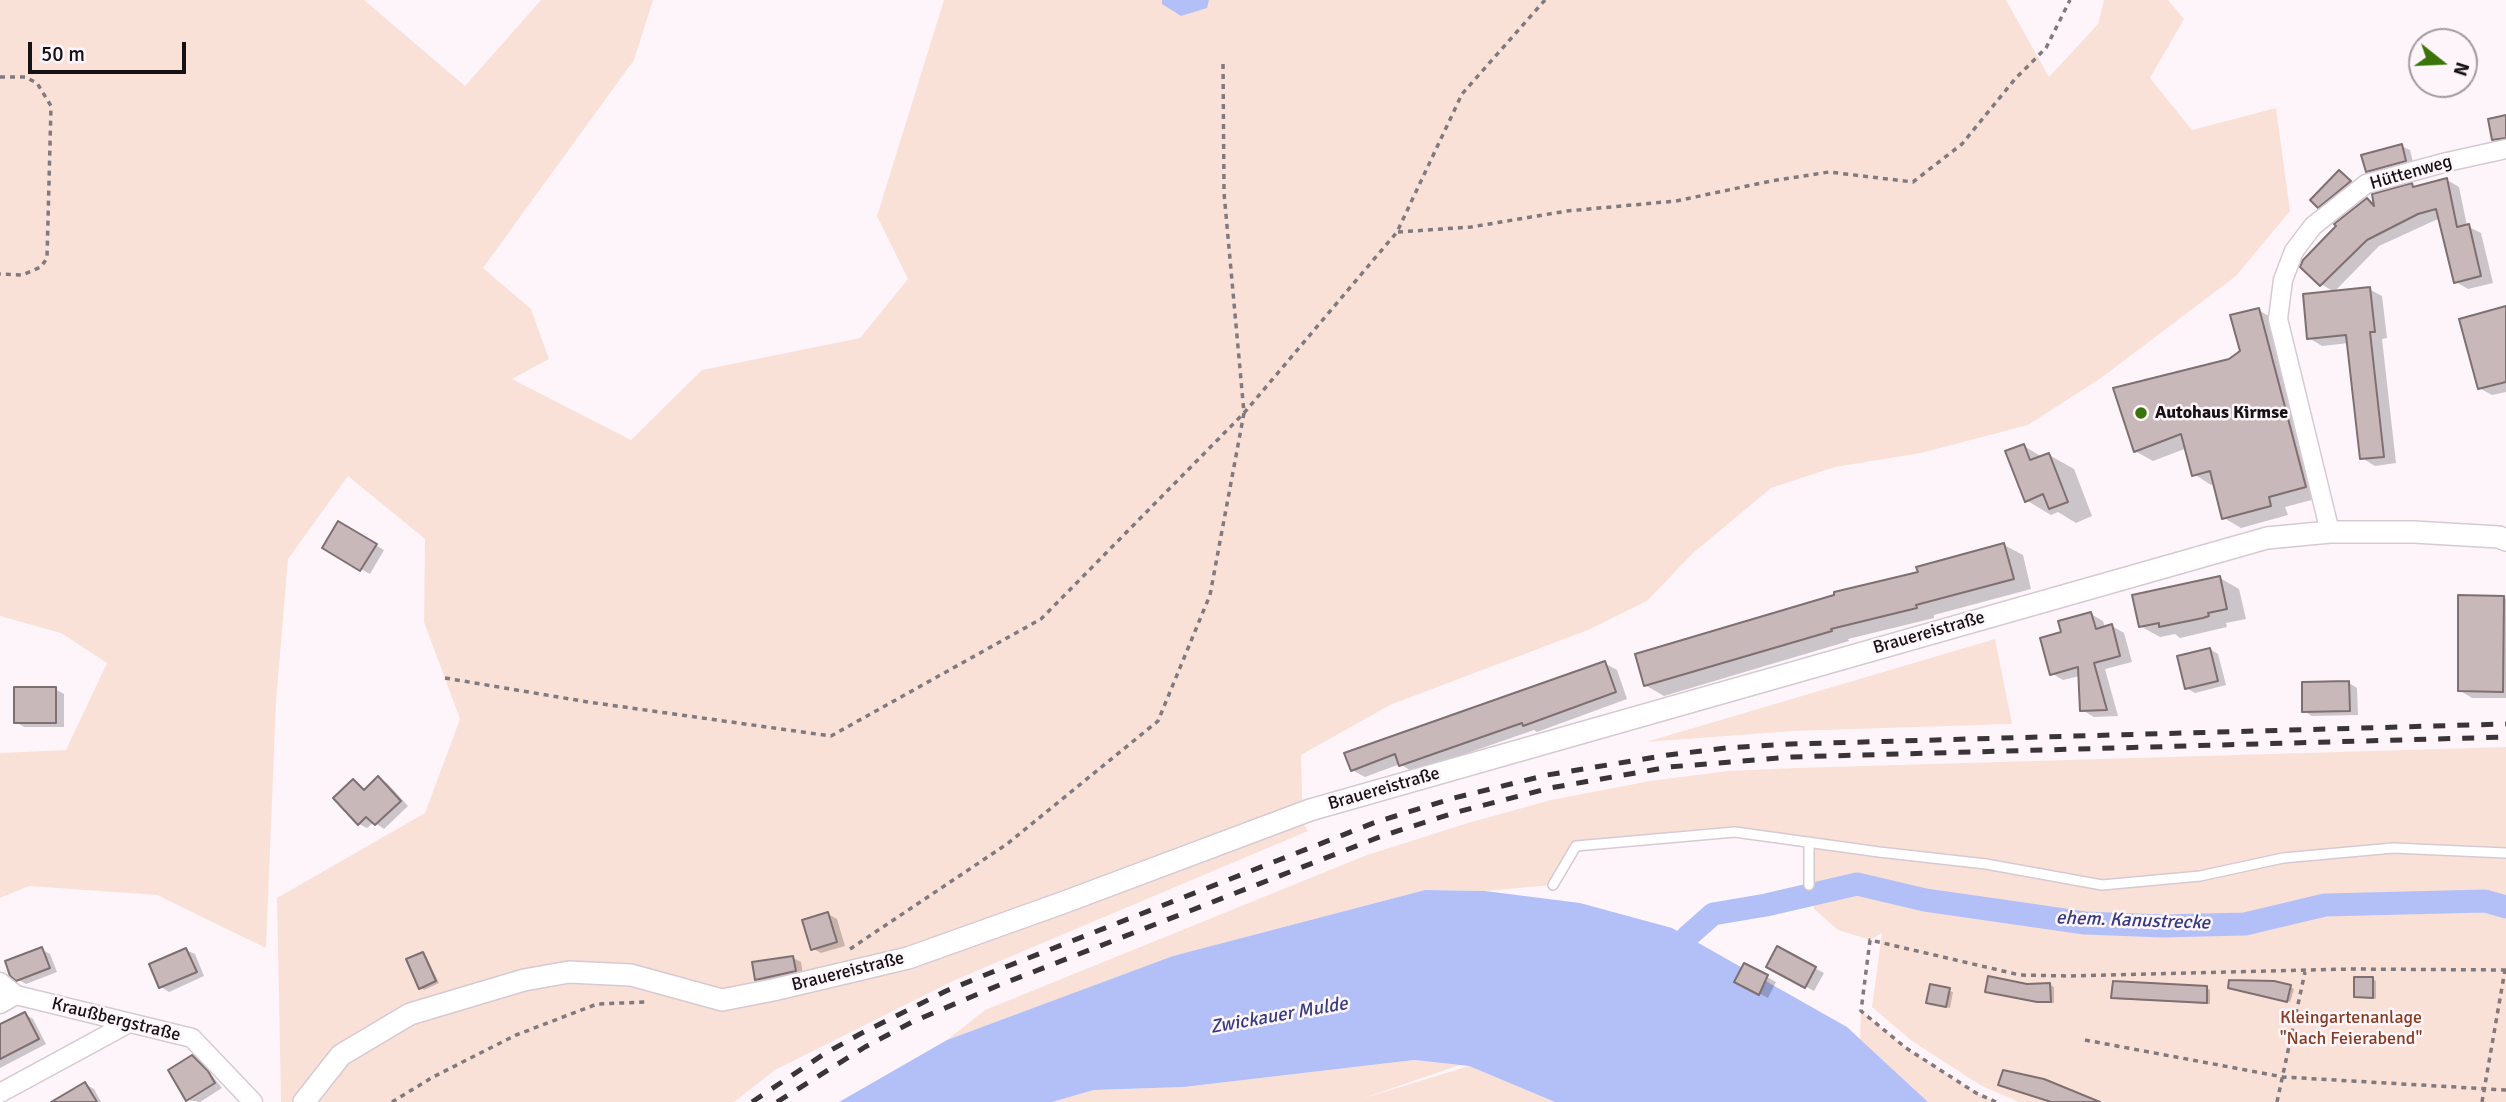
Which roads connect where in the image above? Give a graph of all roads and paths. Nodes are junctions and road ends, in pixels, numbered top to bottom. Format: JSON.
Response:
{"nodes":[{"id":1,"x":1545,"y":0,"type":"edge"},
{"id":2,"x":2070,"y":0,"type":"edge"},
{"id":3,"x":1223,"y":61,"type":"dead end"},
{"id":4,"x":0,"y":77,"type":"edge"},
{"id":5,"x":2506,"y":149,"type":"edge"},
{"id":6,"x":1397,"y":232,"type":"junction"},
{"id":7,"x":0,"y":274,"type":"edge"},
{"id":8,"x":1244,"y":413,"type":"junction"},
{"id":9,"x":2330,"y":532,"type":"junction"},
{"id":10,"x":2506,"y":540,"type":"edge"},
{"id":11,"x":445,"y":678,"type":"dead end"},
{"id":12,"x":1809,"y":842,"type":"junction"},
{"id":13,"x":2506,"y":853,"type":"edge"},
{"id":14,"x":1553,"y":885,"type":"dead end"},
{"id":15,"x":1810,"y":885,"type":"dead end"},
{"id":16,"x":2506,"y":970,"type":"edge"},
{"id":17,"x":850,"y":972,"type":"junction"},
{"id":18,"x":2305,"y":972,"type":"junction"},
{"id":19,"x":0,"y":982,"type":"edge"},
{"id":20,"x":8,"y":999,"type":"edge"},
{"id":21,"x":653,"y":1002,"type":"dead end"},
{"id":22,"x":130,"y":1023,"type":"junction"},
{"id":23,"x":2085,"y":1040,"type":"dead end"},
{"id":24,"x":2283,"y":1077,"type":"junction"},
{"id":25,"x":2484,"y":1088,"type":"junction"},
{"id":26,"x":2506,"y":1090,"type":"edge"},
{"id":27,"x":0,"y":1093,"type":"edge"},
{"id":28,"x":253,"y":1102,"type":"edge"},
{"id":29,"x":304,"y":1102,"type":"edge"},
{"id":30,"x":392,"y":1102,"type":"edge"},
{"id":31,"x":1996,"y":1102,"type":"edge"},
{"id":32,"x":2277,"y":1102,"type":"edge"},
{"id":33,"x":2482,"y":1102,"type":"edge"}],
"edges":[{"from":1,"to":6,"type":"path"},
{"from":2,"to":6,"type":"path"},
{"from":3,"to":8,"type":"path"},
{"from":4,"to":7,"type":"path"},
{"from":5,"to":9,"type":"street","name":"Hüttenweg"},
{"from":6,"to":8,"type":"path"},
{"from":8,"to":11,"type":"path"},
{"from":8,"to":17,"type":"path"},
{"from":9,"to":10,"type":"street","name":"Brauereistraße"},
{"from":9,"to":17,"type":"street","name":"Brauereistraße"},
{"from":12,"to":13,"type":"lane"},
{"from":12,"to":14,"type":"lane"},
{"from":12,"to":15,"type":"lane"},
{"from":16,"to":18,"type":"path"},
{"from":16,"to":25,"type":"path"},
{"from":17,"to":29,"type":"street","name":"Brauereistraße"},
{"from":18,"to":24,"type":"path"},
{"from":18,"to":31,"type":"path"},
{"from":19,"to":20,"type":"street","name":"Kraußbergstraße"},
{"from":20,"to":22,"type":"street","name":"Kraußbergstraße"},
{"from":21,"to":30,"type":"path"},
{"from":22,"to":27,"type":"street"},
{"from":22,"to":28,"type":"street","name":"Kraußbergstraße"},
{"from":23,"to":24,"type":"path"},
{"from":24,"to":25,"type":"path"},
{"from":24,"to":32,"type":"path"},
{"from":25,"to":26,"type":"path"},
{"from":25,"to":33,"type":"path"}]}
